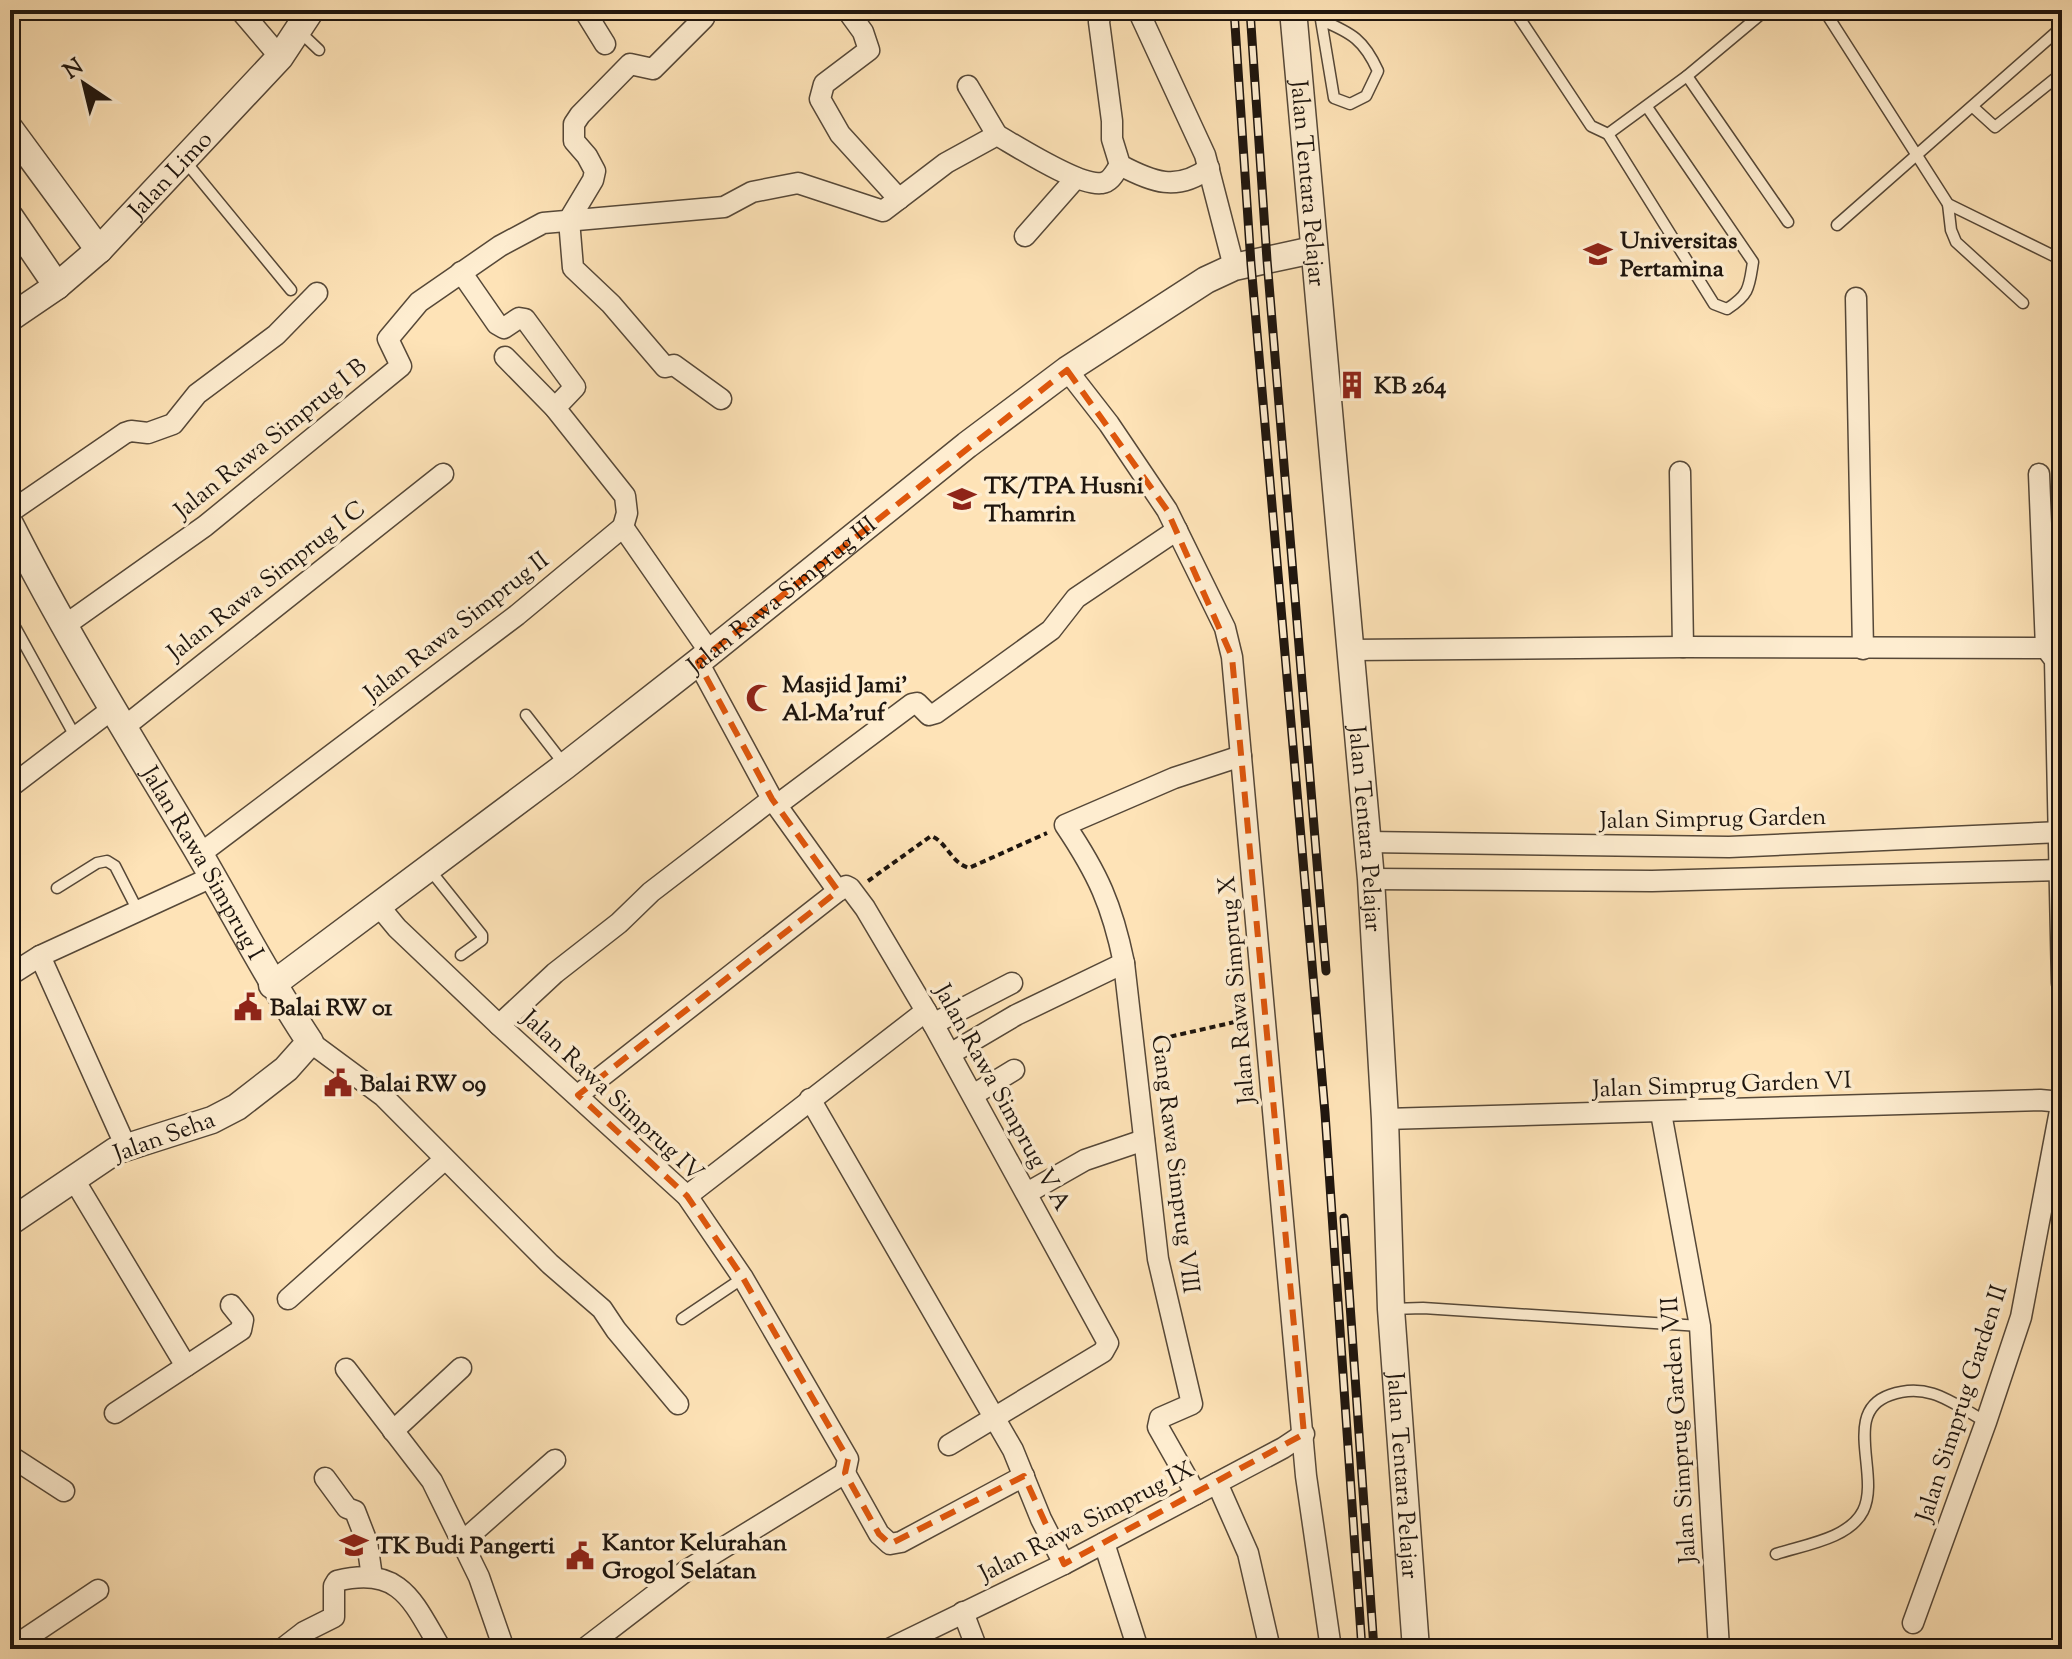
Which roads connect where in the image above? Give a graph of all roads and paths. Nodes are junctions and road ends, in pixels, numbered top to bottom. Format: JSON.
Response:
{"nodes":[{"id":1,"x":240,"y":10,"type":"edge"},
{"id":2,"x":584,"y":10,"type":"edge"},
{"id":3,"x":847,"y":10,"type":"edge"},
{"id":4,"x":1101,"y":10,"type":"edge"},
{"id":5,"x":1138,"y":10,"type":"edge"},
{"id":6,"x":1293,"y":10,"type":"edge"},
{"id":7,"x":1514,"y":10,"type":"edge"},
{"id":8,"x":1766,"y":10,"type":"edge"},
{"id":9,"x":1824,"y":10,"type":"edge"},
{"id":10,"x":705,"y":13,"type":"edge"},
{"id":11,"x":1322,"y":15,"type":"edge"},
{"id":12,"x":304,"y":20,"type":"edge"},
{"id":13,"x":2062,"y":27,"type":"edge"},
{"id":14,"x":605,"y":44,"type":"dead end"},
{"id":15,"x":319,"y":50,"type":"dead end"},
{"id":16,"x":280,"y":57,"type":"junction"},
{"id":17,"x":2062,"y":73,"type":"edge"},
{"id":18,"x":1687,"y":76,"type":"junction"},
{"id":19,"x":968,"y":86,"type":"dead end"},
{"id":20,"x":1647,"y":107,"type":"junction"},
{"id":21,"x":1973,"y":107,"type":"junction"},
{"id":22,"x":10,"y":129,"type":"edge"},
{"id":23,"x":1608,"y":134,"type":"junction"},
{"id":24,"x":997,"y":135,"type":"junction"},
{"id":25,"x":1919,"y":155,"type":"junction"},
{"id":26,"x":183,"y":159,"type":"junction"},
{"id":27,"x":1120,"y":165,"type":"junction"},
{"id":28,"x":1209,"y":168,"type":"junction"},
{"id":29,"x":1076,"y":178,"type":"junction"},
{"id":30,"x":899,"y":199,"type":"junction"},
{"id":31,"x":1948,"y":204,"type":"junction"},
{"id":32,"x":10,"y":217,"type":"edge"},
{"id":33,"x":569,"y":220,"type":"junction"},
{"id":34,"x":1788,"y":222,"type":"dead end"},
{"id":35,"x":1837,"y":225,"type":"dead end"},
{"id":36,"x":1025,"y":236,"type":"dead end"},
{"id":37,"x":99,"y":250,"type":"junction"},
{"id":38,"x":1313,"y":250,"type":"junction"},
{"id":39,"x":2062,"y":260,"type":"edge"},
{"id":40,"x":1234,"y":267,"type":"junction"},
{"id":41,"x":461,"y":272,"type":"junction"},
{"id":42,"x":57,"y":286,"type":"junction"},
{"id":43,"x":291,"y":290,"type":"dead end"},
{"id":44,"x":317,"y":293,"type":"dead end"},
{"id":45,"x":1856,"y":298,"type":"dead end"},
{"id":46,"x":2023,"y":303,"type":"dead end"},
{"id":47,"x":10,"y":318,"type":"edge"},
{"id":48,"x":505,"y":357,"type":"dead end"},
{"id":49,"x":1067,"y":370,"type":"junction"},
{"id":50,"x":721,"y":399,"type":"dead end"},
{"id":51,"x":555,"y":408,"type":"junction"},
{"id":52,"x":1680,"y":472,"type":"dead end"},
{"id":53,"x":443,"y":474,"type":"dead end"},
{"id":54,"x":2039,"y":474,"type":"dead end"},
{"id":55,"x":10,"y":512,"type":"edge"},
{"id":56,"x":10,"y":524,"type":"edge"},
{"id":57,"x":623,"y":527,"type":"junction"},
{"id":58,"x":1177,"y":530,"type":"junction"},
{"id":59,"x":10,"y":618,"type":"edge"},
{"id":60,"x":64,"y":626,"type":"junction"},
{"id":61,"x":1683,"y":647,"type":"junction"},
{"id":62,"x":2046,"y":648,"type":"junction"},
{"id":63,"x":1863,"y":649,"type":"junction"},
{"id":64,"x":1350,"y":650,"type":"junction"},
{"id":65,"x":704,"y":657,"type":"junction"},
{"id":66,"x":526,"y":715,"type":"dead end"},
{"id":67,"x":117,"y":719,"type":"junction"},
{"id":68,"x":75,"y":736,"type":"junction"},
{"id":69,"x":1241,"y":756,"type":"junction"},
{"id":70,"x":565,"y":766,"type":"junction"},
{"id":71,"x":10,"y":787,"type":"edge"},
{"id":72,"x":775,"y":802,"type":"junction"},
{"id":73,"x":1065,"y":825,"type":"junction"},
{"id":74,"x":2060,"y":832,"type":"edge"},
{"id":75,"x":1367,"y":842,"type":"junction"},
{"id":76,"x":1653,"y":846,"type":"junction"},
{"id":77,"x":1729,"y":847,"type":"junction"},
{"id":78,"x":206,"y":866,"type":"junction"},
{"id":79,"x":429,"y":868,"type":"junction"},
{"id":80,"x":2061,"y":870,"type":"edge"},
{"id":81,"x":1371,"y":879,"type":"junction"},
{"id":82,"x":1728,"y":879,"type":"junction"},
{"id":83,"x":1652,"y":881,"type":"junction"},
{"id":84,"x":57,"y":888,"type":"dead end"},
{"id":85,"x":845,"y":892,"type":"junction"},
{"id":86,"x":378,"y":905,"type":"junction"},
{"id":87,"x":138,"y":911,"type":"junction"},
{"id":88,"x":461,"y":955,"type":"dead end"},
{"id":89,"x":40,"y":956,"type":"junction"},
{"id":90,"x":1124,"y":963,"type":"junction"},
{"id":91,"x":10,"y":975,"type":"edge"},
{"id":92,"x":1012,"y":983,"type":"dead end"},
{"id":93,"x":2062,"y":983,"type":"edge"},
{"id":94,"x":272,"y":985,"type":"junction"},
{"id":95,"x":1264,"y":1016,"type":"junction"},
{"id":96,"x":929,"y":1017,"type":"junction"},
{"id":97,"x":499,"y":1025,"type":"junction"},
{"id":98,"x":310,"y":1042,"type":"junction"},
{"id":99,"x":1133,"y":1044,"type":"junction"},
{"id":100,"x":950,"y":1054,"type":"junction"},
{"id":101,"x":1014,"y":1070,"type":"dead end"},
{"id":102,"x":578,"y":1095,"type":"junction"},
{"id":103,"x":973,"y":1095,"type":"junction"},
{"id":104,"x":810,"y":1099,"type":"junction"},
{"id":105,"x":2062,"y":1101,"type":"edge"},
{"id":106,"x":1661,"y":1113,"type":"junction"},
{"id":107,"x":1385,"y":1119,"type":"junction"},
{"id":108,"x":1144,"y":1140,"type":"junction"},
{"id":109,"x":126,"y":1147,"type":"junction"},
{"id":110,"x":444,"y":1160,"type":"junction"},
{"id":111,"x":73,"y":1178,"type":"junction"},
{"id":112,"x":1027,"y":1193,"type":"junction"},
{"id":113,"x":687,"y":1196,"type":"junction"},
{"id":114,"x":10,"y":1222,"type":"edge"},
{"id":115,"x":743,"y":1278,"type":"junction"},
{"id":116,"x":288,"y":1299,"type":"dead end"},
{"id":117,"x":231,"y":1305,"type":"dead end"},
{"id":118,"x":1391,"y":1309,"type":"junction"},
{"id":119,"x":682,"y":1319,"type":"dead end"},
{"id":120,"x":1700,"y":1326,"type":"junction"},
{"id":121,"x":186,"y":1366,"type":"junction"},
{"id":122,"x":461,"y":1368,"type":"dead end"},
{"id":123,"x":346,"y":1369,"type":"dead end"},
{"id":124,"x":678,"y":1404,"type":"dead end"},
{"id":125,"x":115,"y":1413,"type":"dead end"},
{"id":126,"x":995,"y":1417,"type":"junction"},
{"id":127,"x":1986,"y":1422,"type":"junction"},
{"id":128,"x":393,"y":1431,"type":"junction"},
{"id":129,"x":1304,"y":1434,"type":"junction"},
{"id":130,"x":949,"y":1445,"type":"dead end"},
{"id":131,"x":10,"y":1456,"type":"edge"},
{"id":132,"x":555,"y":1460,"type":"dead end"},
{"id":133,"x":845,"y":1473,"type":"junction"},
{"id":134,"x":1024,"y":1476,"type":"junction"},
{"id":135,"x":325,"y":1478,"type":"dead end"},
{"id":136,"x":1217,"y":1483,"type":"junction"},
{"id":137,"x":64,"y":1491,"type":"dead end"},
{"id":138,"x":1196,"y":1494,"type":"junction"},
{"id":139,"x":462,"y":1542,"type":"junction"},
{"id":140,"x":1104,"y":1543,"type":"junction"},
{"id":141,"x":1776,"y":1554,"type":"dead end"},
{"id":142,"x":1064,"y":1564,"type":"junction"},
{"id":143,"x":372,"y":1577,"type":"junction"},
{"id":144,"x":98,"y":1590,"type":"dead end"},
{"id":145,"x":963,"y":1612,"type":"junction"},
{"id":146,"x":1913,"y":1623,"type":"dead end"},
{"id":147,"x":10,"y":1649,"type":"edge"},
{"id":148,"x":282,"y":1649,"type":"edge"},
{"id":149,"x":441,"y":1649,"type":"edge"},
{"id":150,"x":504,"y":1649,"type":"edge"},
{"id":151,"x":584,"y":1649,"type":"edge"},
{"id":152,"x":889,"y":1649,"type":"edge"},
{"id":153,"x":977,"y":1649,"type":"edge"},
{"id":154,"x":1138,"y":1649,"type":"edge"},
{"id":155,"x":1270,"y":1649,"type":"edge"},
{"id":156,"x":1331,"y":1649,"type":"edge"},
{"id":157,"x":1416,"y":1649,"type":"edge"},
{"id":158,"x":1719,"y":1649,"type":"edge"}],
"edges":[{"from":1,"to":16,"type":"street"},
{"from":2,"to":14,"type":"street"},
{"from":3,"to":30,"type":"street"},
{"from":4,"to":27,"type":"street"},
{"from":5,"to":28,"type":"street"},
{"from":6,"to":38,"type":"street","name":"Jalan Tentara Pelajar"},
{"from":7,"to":23,"type":"lane"},
{"from":8,"to":18,"type":"lane"},
{"from":9,"to":25,"type":"lane"},
{"from":10,"to":33,"type":"street"},
{"from":11,"to":11,"type":"lane"},
{"from":12,"to":15,"type":"lane"},
{"from":12,"to":16,"type":"street","name":"Jalan Limo"},
{"from":13,"to":21,"type":"lane"},
{"from":16,"to":26,"type":"street","name":"Jalan Limo"},
{"from":17,"to":21,"type":"lane"},
{"from":18,"to":20,"type":"lane"},
{"from":18,"to":34,"type":"lane"},
{"from":19,"to":24,"type":"street"},
{"from":20,"to":23,"type":"lane"},
{"from":20,"to":23,"type":"lane"},
{"from":21,"to":25,"type":"lane"},
{"from":22,"to":37,"type":"street"},
{"from":24,"to":29,"type":"street"},
{"from":24,"to":30,"type":"street"},
{"from":25,"to":31,"type":"lane"},
{"from":25,"to":35,"type":"lane"},
{"from":26,"to":37,"type":"street","name":"Jalan Limo"},
{"from":26,"to":43,"type":"lane"},
{"from":27,"to":28,"type":"street"},
{"from":27,"to":29,"type":"street"},
{"from":28,"to":40,"type":"street"},
{"from":29,"to":36,"type":"street"},
{"from":30,"to":33,"type":"street"},
{"from":31,"to":39,"type":"lane"},
{"from":31,"to":46,"type":"lane"},
{"from":32,"to":42,"type":"street"},
{"from":33,"to":41,"type":"street"},
{"from":33,"to":50,"type":"street"},
{"from":37,"to":42,"type":"street","name":"Jalan Limo"},
{"from":38,"to":40,"type":"street","name":"Jalan Rawa Simprug III"},
{"from":38,"to":64,"type":"street","name":"Jalan Tentara Pelajar"},
{"from":40,"to":49,"type":"street","name":"Jalan Rawa Simprug III"},
{"from":41,"to":51,"type":"street"},
{"from":41,"to":60,"type":"street","name":"Jalan Rawa Simprug I B"},
{"from":42,"to":47,"type":"street","name":"Jalan Limo"},
{"from":44,"to":55,"type":"street"},
{"from":45,"to":63,"type":"street"},
{"from":48,"to":51,"type":"street"},
{"from":49,"to":58,"type":"street","name":"Jalan Rawa Simprug X"},
{"from":49,"to":65,"type":"street","name":"Jalan Rawa Simprug III"},
{"from":51,"to":57,"type":"street"},
{"from":52,"to":61,"type":"street"},
{"from":53,"to":67,"type":"street","name":"Jalan Rawa Simprug I C"},
{"from":54,"to":62,"type":"street"},
{"from":56,"to":60,"type":"street","name":"Jalan Rawa Simprug I"},
{"from":57,"to":65,"type":"street"},
{"from":57,"to":78,"type":"street","name":"Jalan Rawa Simprug II"},
{"from":58,"to":69,"type":"street","name":"Jalan Rawa Simprug X"},
{"from":58,"to":72,"type":"street"},
{"from":59,"to":68,"type":"lane"},
{"from":60,"to":67,"type":"street","name":"Jalan Rawa Simprug I"},
{"from":61,"to":63,"type":"street"},
{"from":61,"to":64,"type":"street"},
{"from":62,"to":63,"type":"street"},
{"from":62,"to":74,"type":"street"},
{"from":64,"to":75,"type":"street","name":"Jalan Tentara Pelajar"},
{"from":65,"to":70,"type":"street","name":"Jalan Rawa Simprug III"},
{"from":65,"to":72,"type":"street","name":"Jalan Rawa Simprug V A"},
{"from":66,"to":70,"type":"lane"},
{"from":67,"to":68,"type":"street","name":"Jalan Rawa Simprug I C"},
{"from":67,"to":78,"type":"street","name":"Jalan Rawa Simprug I"},
{"from":68,"to":71,"type":"street","name":"Jalan Rawa Simprug I C"},
{"from":69,"to":73,"type":"street"},
{"from":69,"to":95,"type":"street","name":"Jalan Rawa Simprug X"},
{"from":70,"to":79,"type":"street","name":"Jalan Rawa Simprug III"},
{"from":72,"to":85,"type":"street","name":"Jalan Rawa Simprug V A"},
{"from":72,"to":97,"type":"street"},
{"from":73,"to":85,"type":"path"},
{"from":73,"to":90,"type":"street","name":"Gang Rawa Simprug VIII"},
{"from":74,"to":77,"type":"street","name":"Jalan Simprug Garden"},
{"from":74,"to":80,"type":"street"},
{"from":75,"to":76,"type":"street","name":"Jalan Simprug Garden"},
{"from":75,"to":81,"type":"street","name":"Jalan Tentara Pelajar"},
{"from":76,"to":77,"type":"street","name":"Jalan Simprug Garden"},
{"from":76,"to":83,"type":"street"},
{"from":77,"to":82,"type":"street"},
{"from":78,"to":87,"type":"street","name":"Jalan Rawa Simprug II"},
{"from":78,"to":94,"type":"street","name":"Jalan Rawa Simprug I"},
{"from":79,"to":86,"type":"street","name":"Jalan Rawa Simprug III"},
{"from":79,"to":88,"type":"lane"},
{"from":80,"to":82,"type":"street"},
{"from":80,"to":93,"type":"street"},
{"from":81,"to":83,"type":"street"},
{"from":81,"to":107,"type":"street","name":"Jalan Tentara Pelajar"},
{"from":82,"to":83,"type":"street"},
{"from":84,"to":87,"type":"lane"},
{"from":85,"to":96,"type":"street","name":"Jalan Rawa Simprug V A"},
{"from":85,"to":102,"type":"street"},
{"from":86,"to":94,"type":"street","name":"Jalan Rawa Simprug III"},
{"from":86,"to":97,"type":"street","name":"Jalan Rawa Simprug IV"},
{"from":87,"to":89,"type":"street","name":"Jalan Rawa Simprug II"},
{"from":89,"to":91,"type":"street","name":"Jalan Rawa Simprug II"},
{"from":89,"to":109,"type":"street"},
{"from":90,"to":99,"type":"street","name":"Gang Rawa Simprug VIII"},
{"from":90,"to":100,"type":"street"},
{"from":92,"to":96,"type":"street"},
{"from":94,"to":98,"type":"street","name":"Jalan Rawa Simprug I"},
{"from":95,"to":99,"type":"path"},
{"from":95,"to":129,"type":"street","name":"Jalan Rawa Simprug X"},
{"from":96,"to":100,"type":"street","name":"Jalan Rawa Simprug V A"},
{"from":96,"to":104,"type":"street"},
{"from":97,"to":102,"type":"street","name":"Jalan Rawa Simprug IV"},
{"from":98,"to":109,"type":"street","name":"Jalan Seha"},
{"from":98,"to":110,"type":"street","name":"Jalan Rawa Simprug I"},
{"from":99,"to":108,"type":"street","name":"Gang Rawa Simprug VIII"},
{"from":100,"to":103,"type":"street","name":"Jalan Rawa Simprug V A"},
{"from":101,"to":103,"type":"street"},
{"from":102,"to":113,"type":"street","name":"Jalan Rawa Simprug IV"},
{"from":103,"to":112,"type":"street","name":"Jalan Rawa Simprug V A"},
{"from":104,"to":113,"type":"street"},
{"from":104,"to":126,"type":"street"},
{"from":105,"to":106,"type":"street","name":"Jalan Simprug Garden VI"},
{"from":105,"to":127,"type":"street","name":"Jalan Simprug Garden II"},
{"from":106,"to":107,"type":"street","name":"Jalan Simprug Garden VI"},
{"from":106,"to":120,"type":"street","name":"Jalan Simprug Garden VII"},
{"from":107,"to":118,"type":"street","name":"Jalan Tentara Pelajar"},
{"from":108,"to":112,"type":"street"},
{"from":108,"to":138,"type":"street","name":"Gang Rawa Simprug VIII"},
{"from":109,"to":111,"type":"street","name":"Jalan Seha"},
{"from":110,"to":116,"type":"street"},
{"from":110,"to":124,"type":"street","name":"Jalan Rawa Simprug I"},
{"from":111,"to":114,"type":"street","name":"Jalan Seha"},
{"from":111,"to":121,"type":"street"},
{"from":112,"to":126,"type":"street","name":"Jalan Rawa Simprug V A"},
{"from":113,"to":115,"type":"street","name":"Jalan Rawa Simprug IV"},
{"from":115,"to":119,"type":"lane"},
{"from":115,"to":133,"type":"street","name":"Jalan Rawa Simprug IV"},
{"from":117,"to":121,"type":"street"},
{"from":118,"to":120,"type":"lane"},
{"from":118,"to":157,"type":"street","name":"Jalan Tentara Pelajar"},
{"from":120,"to":158,"type":"street","name":"Jalan Simprug Garden VII"},
{"from":121,"to":125,"type":"street"},
{"from":122,"to":128,"type":"street"},
{"from":123,"to":128,"type":"street"},
{"from":126,"to":130,"type":"street"},
{"from":126,"to":134,"type":"street"},
{"from":127,"to":141,"type":"lane"},
{"from":127,"to":146,"type":"street","name":"Jalan Simprug Garden II"},
{"from":128,"to":139,"type":"street"},
{"from":129,"to":136,"type":"street","name":"Jalan Rawa Simprug IX"},
{"from":129,"to":156,"type":"street","name":"Jalan Rawa Simprug X"},
{"from":131,"to":137,"type":"street"},
{"from":132,"to":139,"type":"street"},
{"from":133,"to":134,"type":"street","name":"Jalan Rawa Simprug IV"},
{"from":133,"to":151,"type":"street"},
{"from":134,"to":142,"type":"street"},
{"from":135,"to":143,"type":"street"},
{"from":136,"to":138,"type":"street","name":"Jalan Rawa Simprug IX"},
{"from":136,"to":155,"type":"street"},
{"from":138,"to":140,"type":"street","name":"Jalan Rawa Simprug IX"},
{"from":139,"to":150,"type":"street"},
{"from":140,"to":142,"type":"street","name":"Jalan Rawa Simprug IX"},
{"from":140,"to":154,"type":"street"},
{"from":142,"to":145,"type":"street","name":"Jalan Rawa Simprug IX"},
{"from":143,"to":148,"type":"street"},
{"from":143,"to":149,"type":"street"},
{"from":144,"to":147,"type":"street"},
{"from":145,"to":152,"type":"street","name":"Jalan Rawa Simprug IX"},
{"from":145,"to":153,"type":"street"}]}
